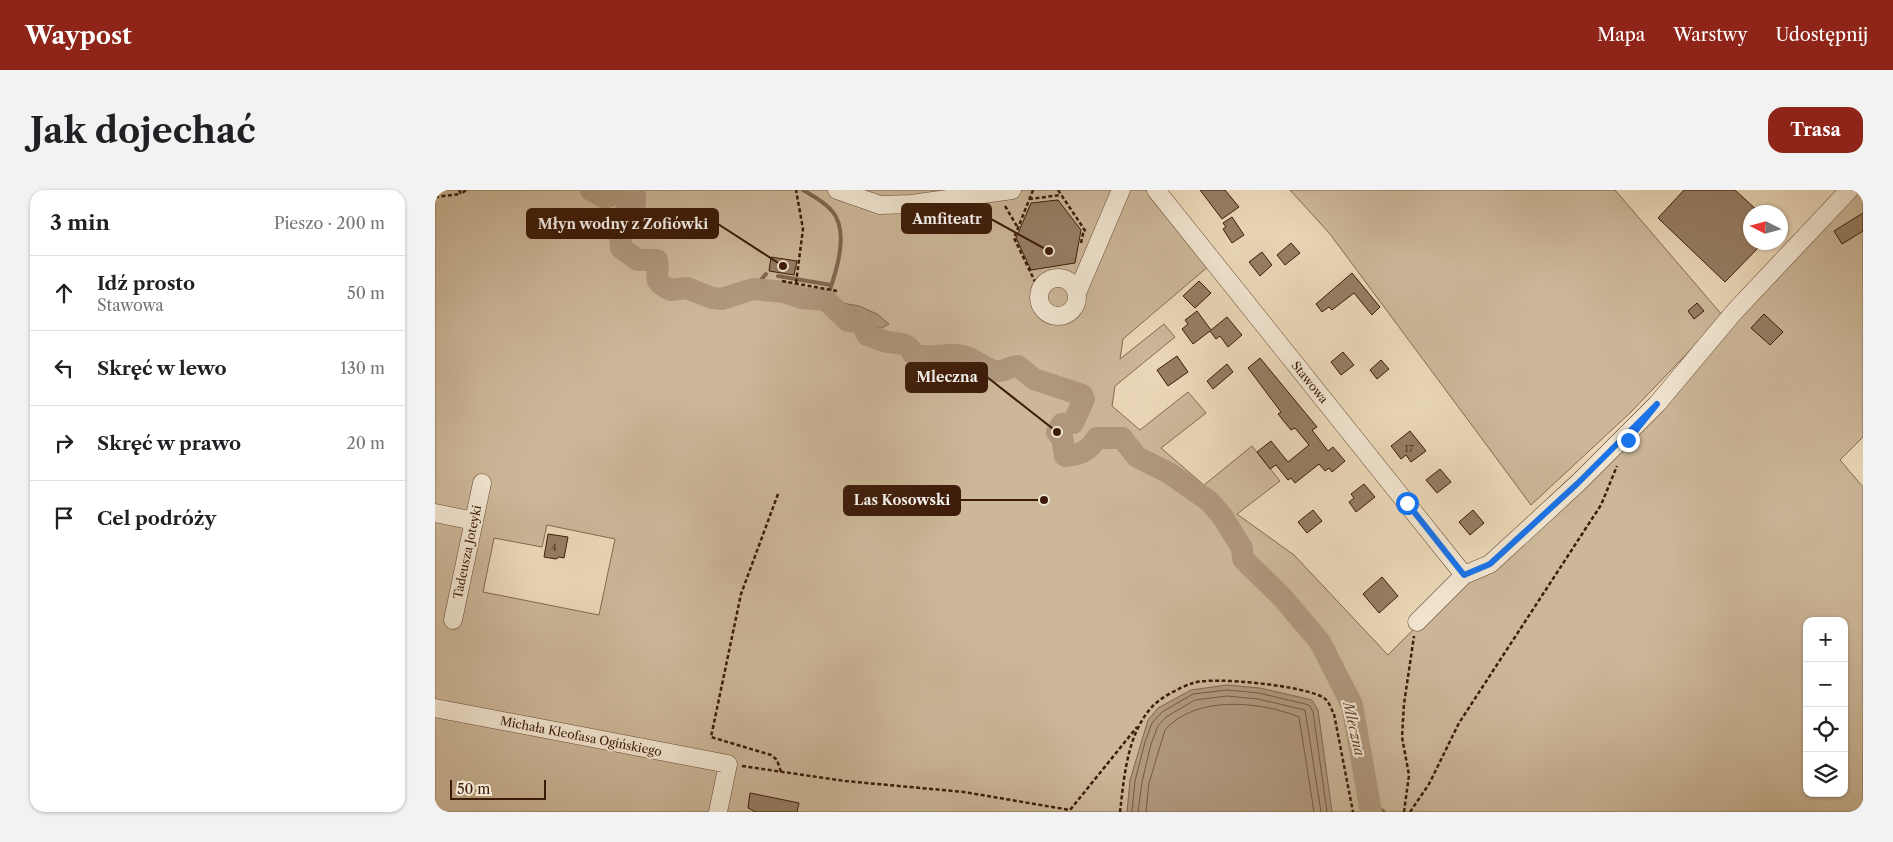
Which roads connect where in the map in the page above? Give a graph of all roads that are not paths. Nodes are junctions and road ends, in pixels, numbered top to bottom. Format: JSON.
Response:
{"nodes":[{"id":1,"x":837,"y":190,"type":"edge"},
{"id":2,"x":1004,"y":190,"type":"edge"},
{"id":3,"x":1121,"y":190,"type":"edge"},
{"id":4,"x":1156,"y":190,"type":"edge"},
{"id":5,"x":1849,"y":190,"type":"edge"},
{"id":6,"x":1077,"y":293,"type":"junction"},
{"id":7,"x":482,"y":483,"type":"dead end"},
{"id":8,"x":435,"y":513,"type":"edge"},
{"id":9,"x":473,"y":521,"type":"junction"},
{"id":10,"x":1464,"y":575,"type":"junction"},
{"id":11,"x":453,"y":620,"type":"dead end"},
{"id":12,"x":1417,"y":622,"type":"road end"},
{"id":13,"x":435,"y":708,"type":"edge"},
{"id":14,"x":718,"y":812,"type":"edge"}],
"edges":[{"from":1,"to":2,"type":"street"},
{"from":3,"to":6,"type":"street"},
{"from":4,"to":10,"type":"street","name":"Stawowa"},
{"from":5,"to":10,"type":"street"},
{"from":6,"to":6,"type":"street"},
{"from":7,"to":9,"type":"street","name":"Tadeusza Joteyki"},
{"from":8,"to":9,"type":"street"},
{"from":9,"to":11,"type":"street","name":"Tadeusza Joteyki"},
{"from":10,"to":12,"type":"street"},
{"from":13,"to":14,"type":"street","name":"Michała Kleofasa Ogińskiego"}]}
